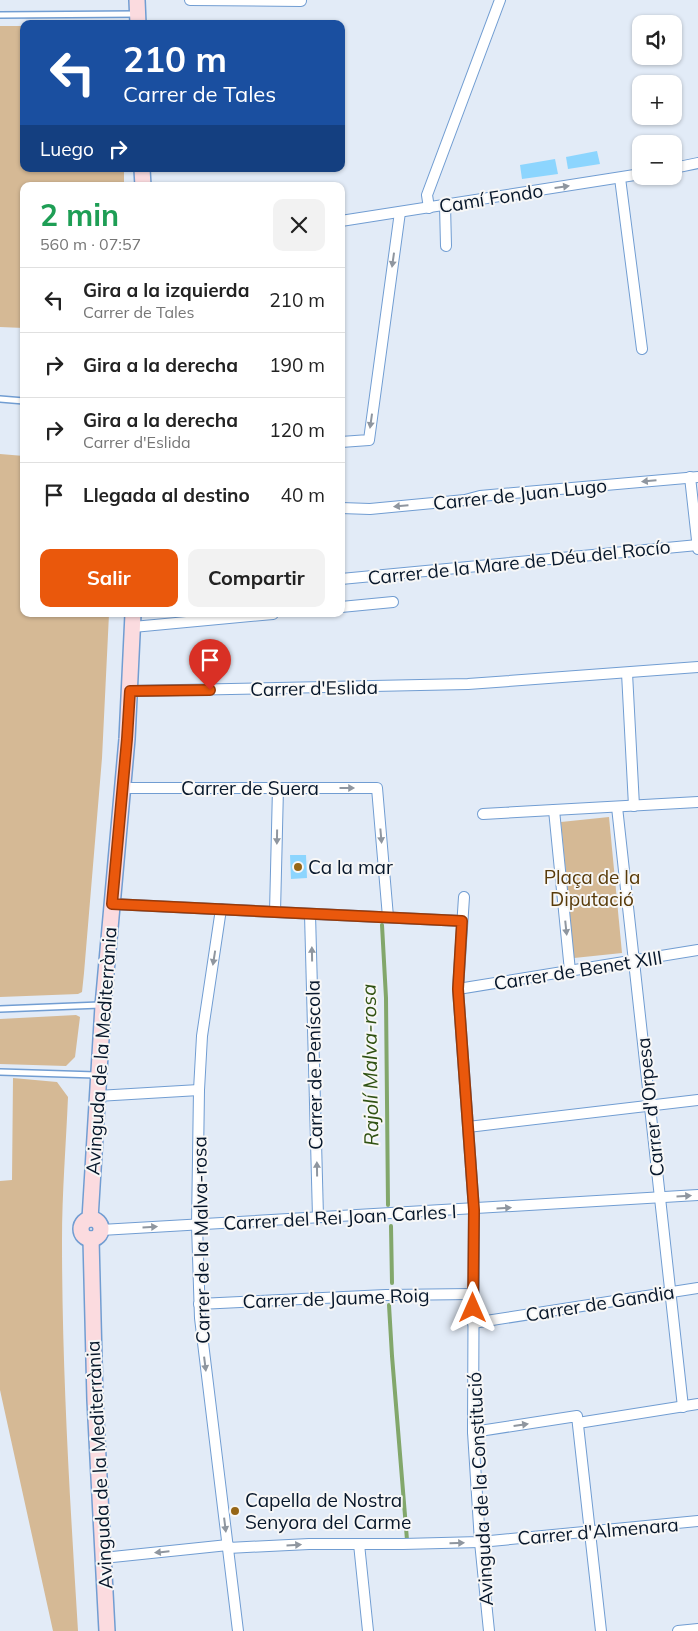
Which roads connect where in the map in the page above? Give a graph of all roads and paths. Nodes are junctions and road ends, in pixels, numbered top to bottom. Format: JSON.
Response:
{"nodes":[{"id":1,"x":190,"y":0,"type":"edge"},
{"id":2,"x":500,"y":0,"type":"edge"},
{"id":3,"x":301,"y":1,"type":"edge"},
{"id":4,"x":137,"y":12,"type":"edge"},
{"id":5,"x":0,"y":16,"type":"edge"},
{"id":6,"x":698,"y":163,"type":"edge"},
{"id":7,"x":682,"y":166,"type":"edge"},
{"id":8,"x":632,"y":176,"type":"edge"},
{"id":9,"x":620,"y":178,"type":"junction"},
{"id":10,"x":445,"y":205,"type":"junction"},
{"id":11,"x":429,"y":208,"type":"junction"},
{"id":12,"x":400,"y":212,"type":"junction"},
{"id":13,"x":345,"y":220,"type":"edge"},
{"id":14,"x":446,"y":246,"type":"dead end"},
{"id":15,"x":642,"y":349,"type":"dead end"},
{"id":16,"x":0,"y":399,"type":"edge"},
{"id":17,"x":20,"y":401,"type":"edge"},
{"id":18,"x":345,"y":442,"type":"edge"},
{"id":19,"x":694,"y":477,"type":"edge"},
{"id":20,"x":345,"y":508,"type":"edge"},
{"id":21,"x":698,"y":545,"type":"edge"},
{"id":22,"x":698,"y":549,"type":"edge"},
{"id":23,"x":345,"y":579,"type":"edge"},
{"id":24,"x":393,"y":602,"type":"dead end"},
{"id":25,"x":345,"y":607,"type":"edge"},
{"id":26,"x":203,"y":617,"type":"edge"},
{"id":27,"x":133,"y":620,"type":"edge"},
{"id":28,"x":698,"y":667,"type":"edge"},
{"id":29,"x":627,"y":674,"type":"junction"},
{"id":30,"x":130,"y":691,"type":"junction"},
{"id":31,"x":123,"y":788,"type":"junction"},
{"id":32,"x":278,"y":788,"type":"junction"},
{"id":33,"x":698,"y":802,"type":"edge"},
{"id":34,"x":634,"y":806,"type":"junction"},
{"id":35,"x":617,"y":807,"type":"junction"},
{"id":36,"x":554,"y":810,"type":"junction"},
{"id":37,"x":483,"y":814,"type":"dead end"},
{"id":38,"x":464,"y":897,"type":"dead end"},
{"id":39,"x":112,"y":904,"type":"junction"},
{"id":40,"x":221,"y":909,"type":"junction"},
{"id":41,"x":275,"y":912,"type":"junction"},
{"id":42,"x":310,"y":914,"type":"junction"},
{"id":43,"x":388,"y":917,"type":"junction"},
{"id":44,"x":462,"y":921,"type":"junction"},
{"id":45,"x":698,"y":950,"type":"edge"},
{"id":46,"x":634,"y":961,"type":"junction"},
{"id":47,"x":570,"y":971,"type":"junction"},
{"id":48,"x":458,"y":989,"type":"junction"},
{"id":49,"x":103,"y":1006,"type":"junction"},
{"id":50,"x":0,"y":1009,"type":"edge"},
{"id":51,"x":0,"y":1072,"type":"edge"},
{"id":52,"x":99,"y":1075,"type":"junction"},
{"id":53,"x":199,"y":1090,"type":"junction"},
{"id":54,"x":97,"y":1096,"type":"junction"},
{"id":55,"x":698,"y":1100,"type":"edge"},
{"id":56,"x":650,"y":1106,"type":"junction"},
{"id":57,"x":468,"y":1126,"type":"junction"},
{"id":58,"x":698,"y":1195,"type":"edge"},
{"id":59,"x":660,"y":1198,"type":"junction"},
{"id":60,"x":474,"y":1210,"type":"junction"},
{"id":61,"x":318,"y":1217,"type":"junction"},
{"id":62,"x":198,"y":1224,"type":"junction"},
{"id":63,"x":96,"y":1234,"type":"junction"},
{"id":64,"x":698,"y":1288,"type":"edge"},
{"id":65,"x":671,"y":1292,"type":"junction"},
{"id":66,"x":473,"y":1294,"type":"junction"},
{"id":67,"x":199,"y":1304,"type":"junction"},
{"id":68,"x":473,"y":1323,"type":"junction"},
{"id":69,"x":698,"y":1404,"type":"edge"},
{"id":70,"x":683,"y":1407,"type":"junction"},
{"id":71,"x":577,"y":1420,"type":"junction"},
{"id":72,"x":473,"y":1432,"type":"junction"},
{"id":73,"x":698,"y":1522,"type":"edge"},
{"id":74,"x":590,"y":1532,"type":"junction"},
{"id":75,"x":480,"y":1542,"type":"junction"},
{"id":76,"x":359,"y":1544,"type":"junction"},
{"id":77,"x":228,"y":1546,"type":"junction"},
{"id":78,"x":103,"y":1558,"type":"junction"},
{"id":79,"x":698,"y":1629,"type":"edge"},
{"id":80,"x":107,"y":1631,"type":"edge"},
{"id":81,"x":238,"y":1631,"type":"edge"},
{"id":82,"x":368,"y":1631,"type":"edge"},
{"id":83,"x":489,"y":1631,"type":"edge"},
{"id":84,"x":601,"y":1631,"type":"edge"},
{"id":85,"x":678,"y":1631,"type":"edge"}],
"edges":[{"from":1,"to":3,"type":"street"},
{"from":2,"to":11,"type":"street"},
{"from":4,"to":5,"type":"lane"},
{"from":6,"to":7,"type":"street"},
{"from":8,"to":9,"type":"street","name":"Camí Fondo"},
{"from":10,"to":9,"type":"street","name":"Camí Fondo","one_way":true},
{"from":9,"to":15,"type":"street"},
{"from":10,"to":11,"type":"street","name":"Camí Fondo"},
{"from":10,"to":14,"type":"street"},
{"from":11,"to":12,"type":"street","name":"Camí Fondo"},
{"from":12,"to":13,"type":"street","name":"Camí Fondo"},
{"from":12,"to":18,"type":"street","one_way":true},
{"from":16,"to":17,"type":"lane"},
{"from":19,"to":20,"type":"street","name":"Carrer de Juan Lugo","one_way":true},
{"from":19,"to":21,"type":"street"},
{"from":21,"to":22,"type":"street"},
{"from":21,"to":23,"type":"street","name":"Carrer de la Mare de Déu del Rocío"},
{"from":24,"to":25,"type":"street"},
{"from":26,"to":27,"type":"street"},
{"from":27,"to":30,"type":"street","name":"Avinguda de la Mediterrània"},
{"from":28,"to":29,"type":"street","name":"Carrer d'Eslida"},
{"from":29,"to":30,"type":"street","name":"Carrer d'Eslida"},
{"from":29,"to":34,"type":"street"},
{"from":30,"to":31,"type":"street","name":"Avinguda de la Mediterrània"},
{"from":31,"to":32,"type":"street","name":"Carrer de Suera"},
{"from":31,"to":39,"type":"street","name":"Avinguda de la Mediterrània"},
{"from":32,"to":41,"type":"street","one_way":true},
{"from":32,"to":43,"type":"street","name":"Carrer de Suera","one_way":true},
{"from":33,"to":34,"type":"street"},
{"from":34,"to":35,"type":"street"},
{"from":35,"to":36,"type":"street"},
{"from":35,"to":46,"type":"street","name":"Carrer d'Orpesa"},
{"from":36,"to":37,"type":"street"},
{"from":36,"to":47,"type":"street","one_way":true},
{"from":38,"to":44,"type":"street","name":"Avinguda de la Constitució"},
{"from":39,"to":40,"type":"street"},
{"from":39,"to":49,"type":"street","name":"Avinguda de la Mediterrània"},
{"from":40,"to":41,"type":"street"},
{"from":40,"to":53,"type":"street","name":"Carrer de la Malva-rosa","one_way":true},
{"from":41,"to":42,"type":"street"},
{"from":42,"to":43,"type":"street"},
{"from":61,"to":42,"type":"street","name":"Carrer de Peníscola","one_way":true},
{"from":43,"to":44,"type":"street"},
{"from":44,"to":48,"type":"street","name":"Avinguda de la Constitució"},
{"from":45,"to":46,"type":"street","name":"Carrer de Benet XIII"},
{"from":46,"to":47,"type":"street","name":"Carrer de Benet XIII"},
{"from":46,"to":56,"type":"street","name":"Carrer d'Orpesa"},
{"from":47,"to":48,"type":"street","name":"Carrer de Benet XIII"},
{"from":48,"to":57,"type":"street","name":"Avinguda de la Constitució"},
{"from":49,"to":50,"type":"lane"},
{"from":49,"to":52,"type":"street","name":"Avinguda de la Mediterrània"},
{"from":51,"to":52,"type":"lane"},
{"from":52,"to":54,"type":"street","name":"Avinguda de la Mediterrània"},
{"from":53,"to":54,"type":"street"},
{"from":53,"to":62,"type":"street","name":"Carrer de la Malva-rosa"},
{"from":54,"to":63,"type":"street","name":"Avinguda de la Mediterrània"},
{"from":55,"to":56,"type":"street"},
{"from":56,"to":57,"type":"street"},
{"from":56,"to":59,"type":"street","name":"Carrer d'Orpesa"},
{"from":57,"to":60,"type":"street","name":"Avinguda de la Constitució"},
{"from":59,"to":58,"type":"street","name":"Carrer del Rei Joan Carles I","one_way":true},
{"from":60,"to":59,"type":"street","name":"Carrer del Rei Joan Carles I","one_way":true},
{"from":59,"to":65,"type":"street","name":"Carrer d'Orpesa"},
{"from":60,"to":61,"type":"street","name":"Carrer del Rei Joan Carles I"},
{"from":60,"to":66,"type":"street","name":"Avinguda de la Constitució"},
{"from":61,"to":62,"type":"street","name":"Carrer del Rei Joan Carles I"},
{"from":63,"to":62,"type":"street","name":"Carrer del Rei Joan Carles I","one_way":true},
{"from":62,"to":67,"type":"street","name":"Carrer de la Malva-rosa"},
{"from":63,"to":78,"type":"street","name":"Avinguda de la Mediterrània"},
{"from":64,"to":65,"type":"street","name":"Carrer de Gandia"},
{"from":65,"to":68,"type":"street","name":"Carrer de Gandia"},
{"from":65,"to":70,"type":"street","name":"Carrer d'Orpesa"},
{"from":66,"to":67,"type":"street","name":"Carrer de Jaume Roig"},
{"from":66,"to":68,"type":"street","name":"Avinguda de la Constitució"},
{"from":67,"to":77,"type":"street","name":"Carrer de la Malva-rosa","one_way":true},
{"from":68,"to":72,"type":"street","name":"Avinguda de la Constitució"},
{"from":69,"to":70,"type":"street"},
{"from":70,"to":71,"type":"street"},
{"from":72,"to":71,"type":"street","one_way":true},
{"from":71,"to":74,"type":"street"},
{"from":72,"to":75,"type":"street","name":"Avinguda de la Constitució"},
{"from":73,"to":74,"type":"street","name":"Carrer d'Almenara"},
{"from":74,"to":75,"type":"street","name":"Carrer d'Almenara"},
{"from":74,"to":84,"type":"street"},
{"from":76,"to":75,"type":"street","name":"Carrer d'Almenara","one_way":true},
{"from":75,"to":83,"type":"street","name":"Avinguda de la Constitució"},
{"from":77,"to":76,"type":"street","name":"Carrer d'Almenara","one_way":true},
{"from":76,"to":82,"type":"street"},
{"from":77,"to":78,"type":"street","name":"Carrer d'Almenara","one_way":true},
{"from":77,"to":81,"type":"street","name":"Carrer de la Malva-rosa"},
{"from":78,"to":80,"type":"street","name":"Avinguda de la Mediterrània"},
{"from":79,"to":85,"type":"street"}]}
